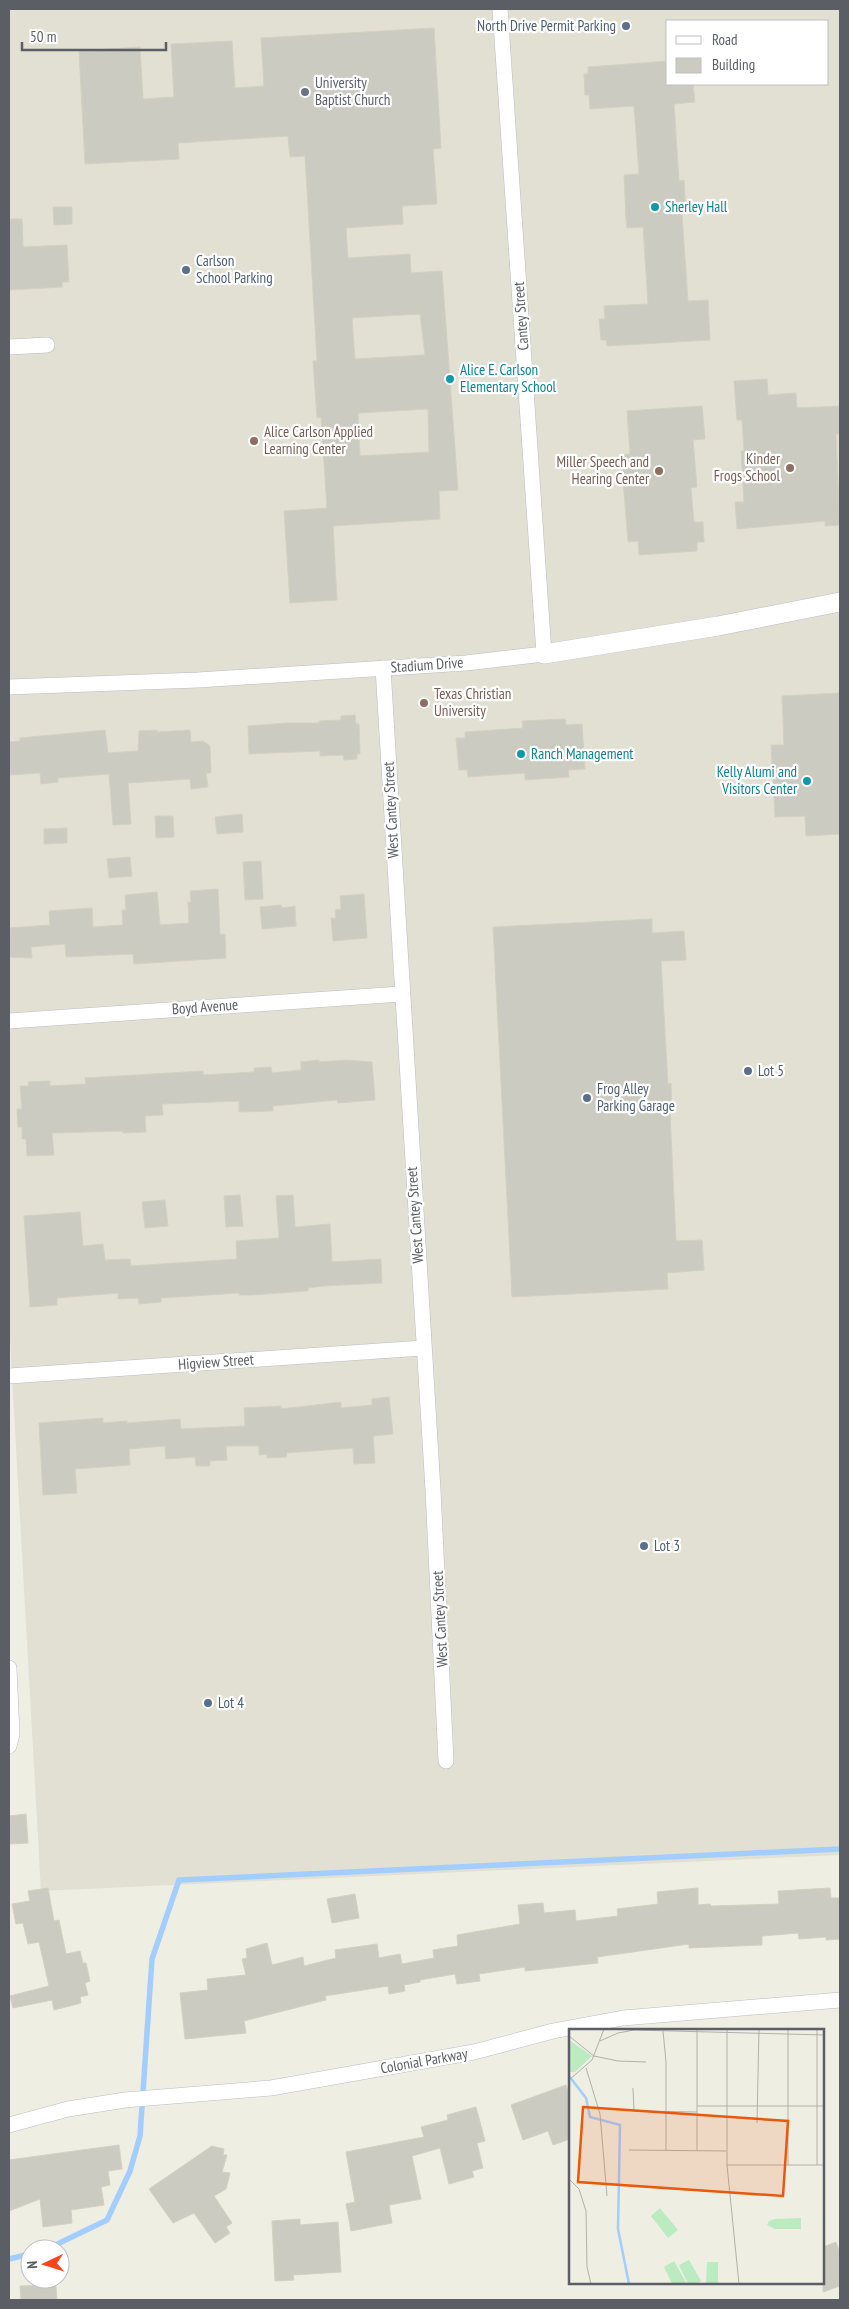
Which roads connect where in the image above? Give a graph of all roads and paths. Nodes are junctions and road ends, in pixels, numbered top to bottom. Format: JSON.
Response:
{"nodes":[{"id":1,"x":500,"y":9,"type":"edge"},
{"id":2,"x":47,"y":345,"type":"dead end"},
{"id":3,"x":9,"y":347,"type":"edge"},
{"id":4,"x":840,"y":602,"type":"edge"},
{"id":5,"x":544,"y":654,"type":"junction"},
{"id":6,"x":383,"y":668,"type":"junction"},
{"id":7,"x":9,"y":687,"type":"edge"},
{"id":8,"x":401,"y":994,"type":"junction"},
{"id":9,"x":9,"y":1020,"type":"edge"},
{"id":10,"x":423,"y":1348,"type":"junction"},
{"id":11,"x":9,"y":1376,"type":"edge"},
{"id":12,"x":9,"y":1668,"type":"edge"},
{"id":13,"x":9,"y":1746,"type":"edge"},
{"id":14,"x":446,"y":1761,"type":"dead end"},
{"id":15,"x":840,"y":2000,"type":"edge"},
{"id":16,"x":9,"y":2125,"type":"edge"}],
"edges":[{"from":1,"to":5,"type":"street","name":"Cantey Street"},
{"from":2,"to":3,"type":"street"},
{"from":4,"to":5,"type":"street","name":"Stadium Drive"},
{"from":5,"to":6,"type":"street","name":"Stadium Drive"},
{"from":6,"to":7,"type":"street","name":"Stadium Drive"},
{"from":6,"to":8,"type":"street","name":"West Cantey Street"},
{"from":8,"to":9,"type":"street","name":"Boyd Avenue"},
{"from":8,"to":10,"type":"street","name":"West Cantey Street"},
{"from":10,"to":11,"type":"street","name":"Higview Street"},
{"from":10,"to":14,"type":"street","name":"West Cantey Street"},
{"from":12,"to":13,"type":"street"},
{"from":15,"to":16,"type":"street","name":"Colonial Parkway"}]}
